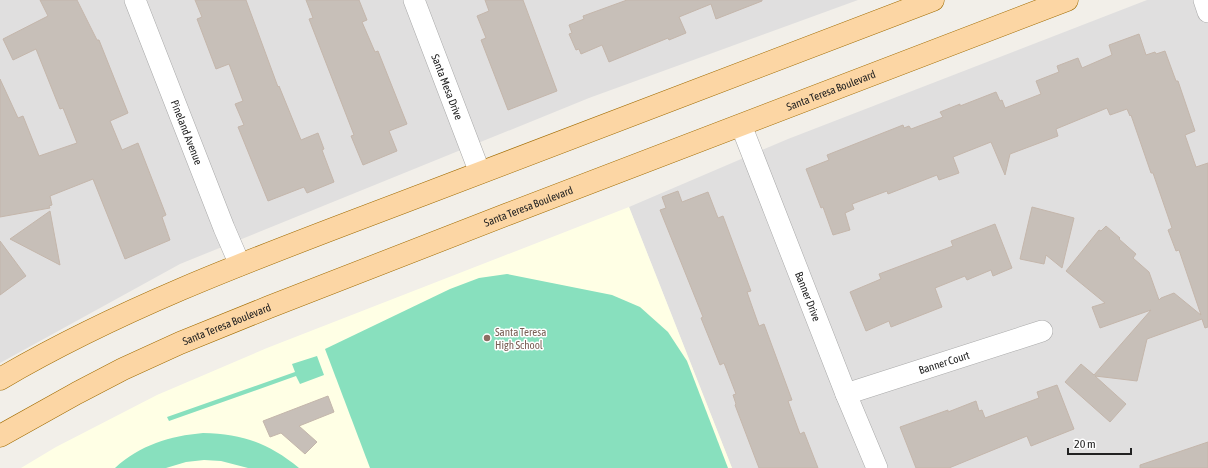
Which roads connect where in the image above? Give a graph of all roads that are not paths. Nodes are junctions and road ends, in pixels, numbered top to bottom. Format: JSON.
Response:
{"nodes":[{"id":1,"x":135,"y":0,"type":"edge"},
{"id":2,"x":414,"y":0,"type":"edge"},
{"id":3,"x":933,"y":0,"type":"edge"},
{"id":4,"x":1067,"y":0,"type":"edge"},
{"id":5,"x":1204,"y":0,"type":"edge"},
{"id":6,"x":1208,"y":12,"type":"edge"},
{"id":7,"x":741,"y":125,"type":"junction"},
{"id":8,"x":480,"y":173,"type":"junction"},
{"id":9,"x":240,"y":265,"type":"junction"},
{"id":10,"x":1042,"y":331,"type":"dead end"},
{"id":11,"x":0,"y":379,"type":"edge"},
{"id":12,"x":846,"y":394,"type":"junction"},
{"id":13,"x":0,"y":436,"type":"edge"},
{"id":14,"x":877,"y":468,"type":"edge"}],
"edges":[{"from":1,"to":9,"type":"street","name":"Pineland Avenue"},
{"from":2,"to":8,"type":"street","name":"Santa Mesa Drive"},
{"from":3,"to":8,"type":"main road"},
{"from":4,"to":7,"type":"main road","name":"Santa Teresa Boulevard"},
{"from":5,"to":6,"type":"street"},
{"from":7,"to":12,"type":"street","name":"Banner Drive"},
{"from":7,"to":13,"type":"main road","name":"Santa Teresa Boulevard"},
{"from":8,"to":9,"type":"main road"},
{"from":9,"to":11,"type":"main road"},
{"from":10,"to":12,"type":"street","name":"Banner Court"},
{"from":12,"to":14,"type":"street","name":"Banner Drive"}]}
